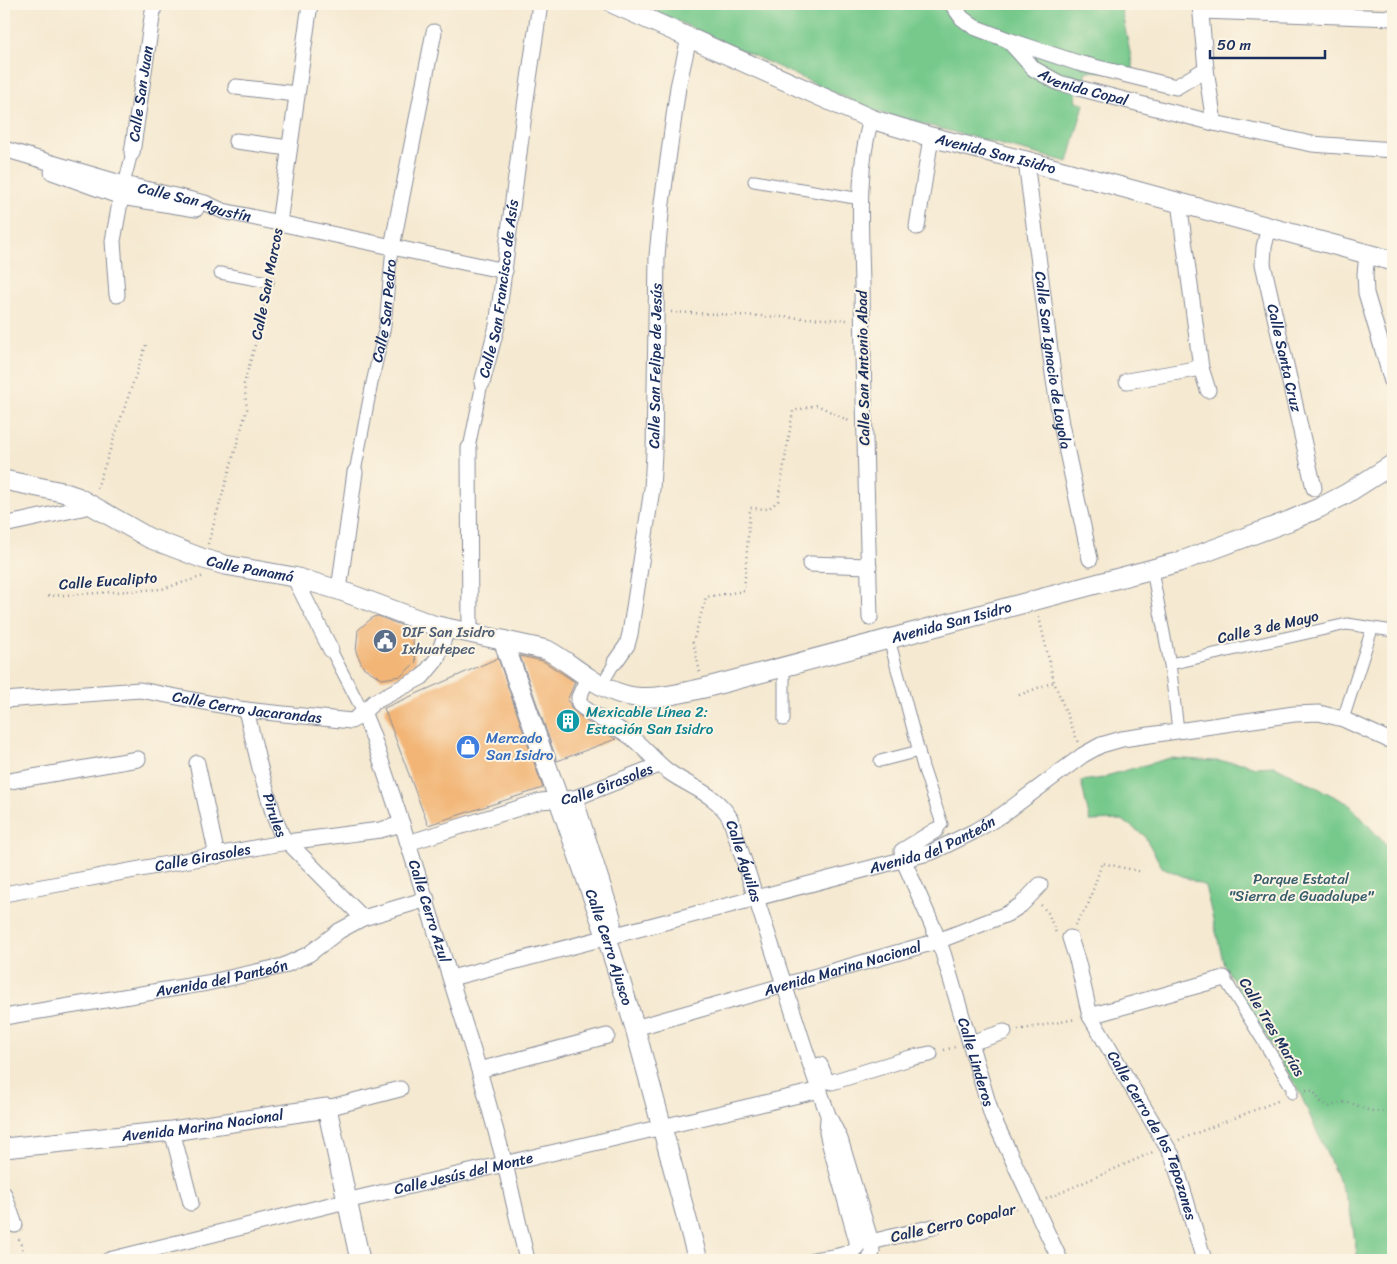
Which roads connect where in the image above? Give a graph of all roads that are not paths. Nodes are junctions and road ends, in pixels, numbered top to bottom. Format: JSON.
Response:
{"nodes":[{"id":1,"x":154,"y":4,"type":"edge"},
{"id":2,"x":310,"y":4,"type":"edge"},
{"id":3,"x":540,"y":4,"type":"edge"},
{"id":4,"x":614,"y":4,"type":"edge"},
{"id":5,"x":952,"y":4,"type":"edge"},
{"id":6,"x":1201,"y":8,"type":"edge"},
{"id":7,"x":1393,"y":18,"type":"edge"},
{"id":8,"x":434,"y":32,"type":"dead end"},
{"id":9,"x":689,"y":38,"type":"junction"},
{"id":10,"x":1008,"y":40,"type":"junction"},
{"id":11,"x":1097,"y":67,"type":"junction"},
{"id":12,"x":1206,"y":69,"type":"junction"},
{"id":13,"x":1176,"y":86,"type":"junction"},
{"id":14,"x":236,"y":87,"type":"dead end"},
{"id":15,"x":1092,"y":91,"type":"junction"},
{"id":16,"x":296,"y":94,"type":"junction"},
{"id":17,"x":1172,"y":112,"type":"junction"},
{"id":18,"x":870,"y":119,"type":"junction"},
{"id":19,"x":1214,"y":123,"type":"junction"},
{"id":20,"x":931,"y":137,"type":"junction"},
{"id":21,"x":236,"y":141,"type":"dead end"},
{"id":22,"x":289,"y":148,"type":"junction"},
{"id":23,"x":4,"y":150,"type":"edge"},
{"id":24,"x":1393,"y":150,"type":"edge"},
{"id":25,"x":132,"y":153,"type":"joint"},
{"id":26,"x":1026,"y":161,"type":"junction"},
{"id":27,"x":754,"y":181,"type":"dead end"},
{"id":28,"x":122,"y":191,"type":"junction"},
{"id":29,"x":861,"y":200,"type":"junction"},
{"id":30,"x":1179,"y":202,"type":"junction"},
{"id":31,"x":279,"y":223,"type":"junction"},
{"id":32,"x":1269,"y":226,"type":"junction"},
{"id":33,"x":917,"y":228,"type":"dead end"},
{"id":34,"x":392,"y":247,"type":"junction"},
{"id":35,"x":1367,"y":254,"type":"junction"},
{"id":36,"x":1393,"y":261,"type":"edge"},
{"id":37,"x":505,"y":271,"type":"junction"},
{"id":38,"x":220,"y":273,"type":"dead end"},
{"id":39,"x":268,"y":282,"type":"road end"},
{"id":40,"x":117,"y":296,"type":"dead end"},
{"id":41,"x":1201,"y":368,"type":"junction"},
{"id":42,"x":1127,"y":381,"type":"dead end"},
{"id":43,"x":482,"y":383,"type":"joint"},
{"id":44,"x":1393,"y":384,"type":"edge"},
{"id":45,"x":1208,"y":390,"type":"dead end"},
{"id":46,"x":469,"y":448,"type":"joint"},
{"id":47,"x":1393,"y":464,"type":"edge"},
{"id":48,"x":355,"y":472,"type":"joint"},
{"id":49,"x":4,"y":480,"type":"edge"},
{"id":50,"x":1314,"y":488,"type":"dead end"},
{"id":51,"x":91,"y":506,"type":"junction"},
{"id":52,"x":4,"y":525,"type":"edge"},
{"id":53,"x":1090,"y":559,"type":"dead end"},
{"id":54,"x":810,"y":564,"type":"dead end"},
{"id":55,"x":869,"y":566,"type":"junction"},
{"id":56,"x":1152,"y":570,"type":"junction"},
{"id":57,"x":294,"y":577,"type":"junction"},
{"id":58,"x":339,"y":590,"type":"junction"},
{"id":59,"x":870,"y":618,"type":"dead end"},
{"id":60,"x":447,"y":629,"type":"junction"},
{"id":61,"x":1372,"y":629,"type":"junction"},
{"id":62,"x":1393,"y":631,"type":"edge"},
{"id":63,"x":470,"y":634,"type":"junction"},
{"id":64,"x":503,"y":640,"type":"junction"},
{"id":65,"x":889,"y":640,"type":"junction"},
{"id":66,"x":331,"y":650,"type":"joint"},
{"id":67,"x":615,"y":662,"type":"joint"},
{"id":68,"x":1170,"y":664,"type":"junction"},
{"id":69,"x":784,"y":667,"type":"junction"},
{"id":70,"x":594,"y":681,"type":"junction"},
{"id":71,"x":4,"y":700,"type":"edge"},
{"id":72,"x":246,"y":710,"type":"junction"},
{"id":73,"x":363,"y":712,"type":"junction"},
{"id":74,"x":1344,"y":719,"type":"junction"},
{"id":75,"x":784,"y":720,"type":"dead end"},
{"id":76,"x":1178,"y":730,"type":"junction"},
{"id":77,"x":1393,"y":742,"type":"edge"},
{"id":78,"x":919,"y":751,"type":"junction"},
{"id":79,"x":138,"y":759,"type":"dead end"},
{"id":80,"x":880,"y":761,"type":"dead end"},
{"id":81,"x":197,"y":763,"type":"dead end"},
{"id":82,"x":659,"y":765,"type":"junction"},
{"id":83,"x":4,"y":782,"type":"edge"},
{"id":84,"x":566,"y":798,"type":"junction"},
{"id":85,"x":402,"y":824,"type":"junction"},
{"id":86,"x":936,"y":830,"type":"joint"},
{"id":87,"x":287,"y":842,"type":"junction"},
{"id":88,"x":408,"y":843,"type":"junction"},
{"id":89,"x":218,"y":856,"type":"junction"},
{"id":90,"x":903,"y":859,"type":"junction"},
{"id":91,"x":1040,"y":885,"type":"dead end"},
{"id":92,"x":4,"y":894,"type":"edge"},
{"id":93,"x":757,"y":896,"type":"junction"},
{"id":94,"x":426,"y":899,"type":"junction"},
{"id":95,"x":363,"y":918,"type":"junction"},
{"id":96,"x":607,"y":938,"type":"junction"},
{"id":97,"x":1070,"y":938,"type":"road end"},
{"id":98,"x":938,"y":941,"type":"junction"},
{"id":99,"x":451,"y":978,"type":"junction"},
{"id":100,"x":1224,"y":978,"type":"joint"},
{"id":101,"x":785,"y":986,"type":"junction"},
{"id":102,"x":4,"y":1016,"type":"edge"},
{"id":103,"x":1090,"y":1016,"type":"junction"},
{"id":104,"x":798,"y":1027,"type":"junction"},
{"id":105,"x":635,"y":1028,"type":"junction"},
{"id":106,"x":1004,"y":1032,"type":"road end"},
{"id":107,"x":607,"y":1036,"type":"dead end"},
{"id":108,"x":970,"y":1042,"type":"junction"},
{"id":109,"x":930,"y":1054,"type":"road end"},
{"id":110,"x":479,"y":1070,"type":"junction"},
{"id":111,"x":400,"y":1089,"type":"dead end"},
{"id":112,"x":820,"y":1090,"type":"junction"},
{"id":113,"x":1292,"y":1093,"type":"road end"},
{"id":114,"x":327,"y":1108,"type":"junction"},
{"id":115,"x":828,"y":1115,"type":"junction"},
{"id":116,"x":662,"y":1127,"type":"junction"},
{"id":117,"x":172,"y":1131,"type":"junction"},
{"id":118,"x":4,"y":1148,"type":"edge"},
{"id":119,"x":505,"y":1164,"type":"junction"},
{"id":120,"x":4,"y":1194,"type":"edge"},
{"id":121,"x":346,"y":1200,"type":"junction"},
{"id":122,"x":191,"y":1203,"type":"dead end"},
{"id":123,"x":15,"y":1225,"type":"road end"},
{"id":124,"x":933,"y":1228,"type":"road end"},
{"id":125,"x":871,"y":1242,"type":"junction"},
{"id":126,"x":109,"y":1260,"type":"edge"},
{"id":127,"x":360,"y":1260,"type":"edge"},
{"id":128,"x":527,"y":1260,"type":"edge"},
{"id":129,"x":698,"y":1260,"type":"edge"},
{"id":130,"x":814,"y":1260,"type":"edge"},
{"id":131,"x":870,"y":1260,"type":"edge"},
{"id":132,"x":1060,"y":1260,"type":"edge"},
{"id":133,"x":1204,"y":1260,"type":"edge"}],
"edges":[{"from":1,"to":25,"type":"street","name":"Calle San Juan"},
{"from":2,"to":16,"type":"street","name":"Calle San Marcos"},
{"from":3,"to":37,"type":"street","name":"Calle San Francisco de Asís"},
{"from":4,"to":9,"type":"street","name":"Avenida San Isidro"},
{"from":5,"to":10,"type":"street","name":"Avenida Copal"},
{"from":6,"to":7,"type":"street"},
{"from":6,"to":12,"type":"street"},
{"from":8,"to":34,"type":"street","name":"Calle San Pedro"},
{"from":9,"to":18,"type":"street","name":"Avenida San Isidro"},
{"from":9,"to":67,"type":"street","name":"Calle San Felipe de Jesús"},
{"from":10,"to":11,"type":"street","name":"Avenida Copal"},
{"from":10,"to":15,"type":"street","name":"Avenida Copal"},
{"from":11,"to":13,"type":"street","name":"Avenida Copal"},
{"from":11,"to":15,"type":"street"},
{"from":12,"to":13,"type":"street"},
{"from":12,"to":19,"type":"street"},
{"from":13,"to":17,"type":"street"},
{"from":14,"to":16,"type":"street"},
{"from":15,"to":17,"type":"street","name":"Avenida Copal"},
{"from":16,"to":22,"type":"street","name":"Calle San Marcos"},
{"from":17,"to":19,"type":"street","name":"Avenida Copal"},
{"from":18,"to":20,"type":"street","name":"Avenida San Isidro"},
{"from":18,"to":29,"type":"street","name":"Calle San Antonio Abad"},
{"from":19,"to":24,"type":"street","name":"Avenida Copal"},
{"from":20,"to":26,"type":"street","name":"Avenida San Isidro"},
{"from":20,"to":33,"type":"street"},
{"from":21,"to":22,"type":"street"},
{"from":22,"to":31,"type":"street","name":"Calle San Marcos"},
{"from":23,"to":28,"type":"street","name":"Calle San Agustín"},
{"from":25,"to":28,"type":"street","name":"Calle San Juan"},
{"from":26,"to":30,"type":"street","name":"Avenida San Isidro"},
{"from":26,"to":53,"type":"street","name":"Calle San Ignacio de Loyola"},
{"from":27,"to":29,"type":"street"},
{"from":28,"to":31,"type":"street","name":"Calle San Agustín"},
{"from":28,"to":40,"type":"street","name":"Calle San Juan"},
{"from":29,"to":55,"type":"street","name":"Calle San Antonio Abad"},
{"from":30,"to":32,"type":"street","name":"Avenida San Isidro"},
{"from":30,"to":41,"type":"street"},
{"from":31,"to":34,"type":"street","name":"Calle San Agustín"},
{"from":32,"to":35,"type":"street","name":"Avenida San Isidro"},
{"from":32,"to":50,"type":"street","name":"Calle Santa Cruz"},
{"from":34,"to":37,"type":"street","name":"Calle San Agustín"},
{"from":34,"to":48,"type":"street","name":"Calle San Pedro"},
{"from":35,"to":36,"type":"street","name":"Avenida San Isidro"},
{"from":35,"to":44,"type":"street"},
{"from":37,"to":43,"type":"street","name":"Calle San Francisco de Asís"},
{"from":38,"to":39,"type":"street"},
{"from":41,"to":42,"type":"street"},
{"from":41,"to":45,"type":"street"},
{"from":43,"to":46,"type":"street","name":"Calle San Francisco de Asís"},
{"from":46,"to":63,"type":"street","name":"Calle San Francisco de Asís"},
{"from":47,"to":56,"type":"street","name":"Avenida San Isidro"},
{"from":48,"to":58,"type":"street","name":"Calle San Pedro"},
{"from":49,"to":51,"type":"street","name":"Calle Panamá"},
{"from":51,"to":52,"type":"street"},
{"from":51,"to":57,"type":"street","name":"Calle Panamá"},
{"from":54,"to":55,"type":"street"},
{"from":55,"to":59,"type":"street","name":"Calle San Antonio Abad"},
{"from":56,"to":65,"type":"street","name":"Avenida San Isidro"},
{"from":56,"to":68,"type":"street"},
{"from":57,"to":58,"type":"street","name":"Calle Panamá"},
{"from":57,"to":66,"type":"street","name":"Calle Cerro Azul"},
{"from":58,"to":60,"type":"street","name":"Calle Panamá"},
{"from":60,"to":63,"type":"street","name":"Calle Panamá"},
{"from":60,"to":73,"type":"street","name":"Calle Cerro Jacarandas"},
{"from":61,"to":62,"type":"street","name":"Calle 3 de Mayo"},
{"from":61,"to":68,"type":"street","name":"Calle 3 de Mayo"},
{"from":61,"to":74,"type":"street"},
{"from":63,"to":64,"type":"street","name":"Calle Panamá"},
{"from":64,"to":70,"type":"street","name":"Avenida San Isidro"},
{"from":64,"to":84,"type":"street","name":"Calle Cerro Ajusco"},
{"from":65,"to":69,"type":"street","name":"Avenida San Isidro"},
{"from":65,"to":78,"type":"street"},
{"from":66,"to":73,"type":"street","name":"Calle Cerro Azul"},
{"from":67,"to":70,"type":"street","name":"Calle San Felipe de Jesús"},
{"from":68,"to":76,"type":"street"},
{"from":69,"to":70,"type":"street","name":"Avenida San Isidro"},
{"from":69,"to":75,"type":"street"},
{"from":70,"to":82,"type":"street","name":"Calle Águilas"},
{"from":71,"to":72,"type":"street","name":"Calle Cerro Jacarandas"},
{"from":72,"to":73,"type":"street","name":"Calle Cerro Jacarandas"},
{"from":72,"to":87,"type":"street","name":"Pirules"},
{"from":73,"to":85,"type":"street","name":"Calle Cerro Azul"},
{"from":74,"to":76,"type":"street","name":"Avenida del Panteón"},
{"from":74,"to":77,"type":"street","name":"Avenida del Panteón"},
{"from":76,"to":90,"type":"street","name":"Avenida del Panteón"},
{"from":78,"to":80,"type":"street"},
{"from":78,"to":86,"type":"street"},
{"from":79,"to":83,"type":"street"},
{"from":81,"to":89,"type":"street"},
{"from":82,"to":84,"type":"street","name":"Calle Girasoles"},
{"from":82,"to":93,"type":"street","name":"Calle Águilas"},
{"from":84,"to":88,"type":"street","name":"Calle Girasoles"},
{"from":84,"to":96,"type":"street","name":"Calle Cerro Ajusco"},
{"from":85,"to":87,"type":"street","name":"Calle Girasoles"},
{"from":85,"to":88,"type":"street","name":"Calle Cerro Azul"},
{"from":86,"to":90,"type":"street"},
{"from":87,"to":89,"type":"street","name":"Calle Girasoles"},
{"from":87,"to":95,"type":"street","name":"Pirules"},
{"from":88,"to":94,"type":"street","name":"Calle Cerro Azul"},
{"from":89,"to":92,"type":"street","name":"Calle Girasoles"},
{"from":90,"to":93,"type":"street","name":"Avenida del Panteón"},
{"from":90,"to":98,"type":"street","name":"Calle Linderos"},
{"from":91,"to":98,"type":"street","name":"Avenida Marina Nacional"},
{"from":93,"to":96,"type":"street","name":"Avenida del Panteón"},
{"from":93,"to":101,"type":"street","name":"Calle Águilas"},
{"from":94,"to":95,"type":"street","name":"Avenida del Panteón"},
{"from":94,"to":99,"type":"street","name":"Calle Cerro Azul"},
{"from":95,"to":102,"type":"street","name":"Avenida del Panteón"},
{"from":96,"to":99,"type":"street","name":"Avenida del Panteón"},
{"from":96,"to":105,"type":"street","name":"Calle Cerro Ajusco"},
{"from":97,"to":103,"type":"street","name":"Calle Cerro de los Tepozanes"},
{"from":98,"to":101,"type":"street","name":"Avenida Marina Nacional"},
{"from":98,"to":108,"type":"street","name":"Calle Linderos"},
{"from":99,"to":110,"type":"street","name":"Calle Cerro Azul"},
{"from":100,"to":103,"type":"street"},
{"from":100,"to":113,"type":"street","name":"Calle Tres Marías"},
{"from":101,"to":104,"type":"street","name":"Calle Águilas"},
{"from":101,"to":105,"type":"street","name":"Avenida Marina Nacional"},
{"from":103,"to":133,"type":"street","name":"Calle Cerro de los Tepozanes"},
{"from":104,"to":109,"type":"street"},
{"from":104,"to":112,"type":"street","name":"Calle Águilas"},
{"from":105,"to":116,"type":"street","name":"Calle Cerro Ajusco"},
{"from":106,"to":108,"type":"street"},
{"from":107,"to":110,"type":"street"},
{"from":108,"to":132,"type":"street","name":"Calle Linderos"},
{"from":110,"to":119,"type":"street","name":"Calle Cerro Azul"},
{"from":111,"to":114,"type":"street","name":"Avenida Marina Nacional"},
{"from":112,"to":115,"type":"street","name":"Calle Águilas"},
{"from":112,"to":116,"type":"street","name":"Calle Jesús del Monte"},
{"from":114,"to":117,"type":"street","name":"Avenida Marina Nacional"},
{"from":114,"to":121,"type":"street"},
{"from":115,"to":125,"type":"street","name":"Calle Águilas"},
{"from":115,"to":130,"type":"street","name":"Calle Águilas"},
{"from":116,"to":119,"type":"street","name":"Calle Jesús del Monte"},
{"from":116,"to":129,"type":"street","name":"Calle Cerro Ajusco"},
{"from":117,"to":118,"type":"street","name":"Avenida Marina Nacional"},
{"from":117,"to":122,"type":"street"},
{"from":119,"to":121,"type":"street","name":"Calle Jesús del Monte"},
{"from":119,"to":128,"type":"street","name":"Calle Cerro Azul"},
{"from":120,"to":123,"type":"street"},
{"from":121,"to":126,"type":"street","name":"Calle Jesús del Monte"},
{"from":121,"to":127,"type":"street"},
{"from":124,"to":125,"type":"street","name":"Calle Cerro Copalar"},
{"from":125,"to":131,"type":"street","name":"Calle Águilas"}]}
